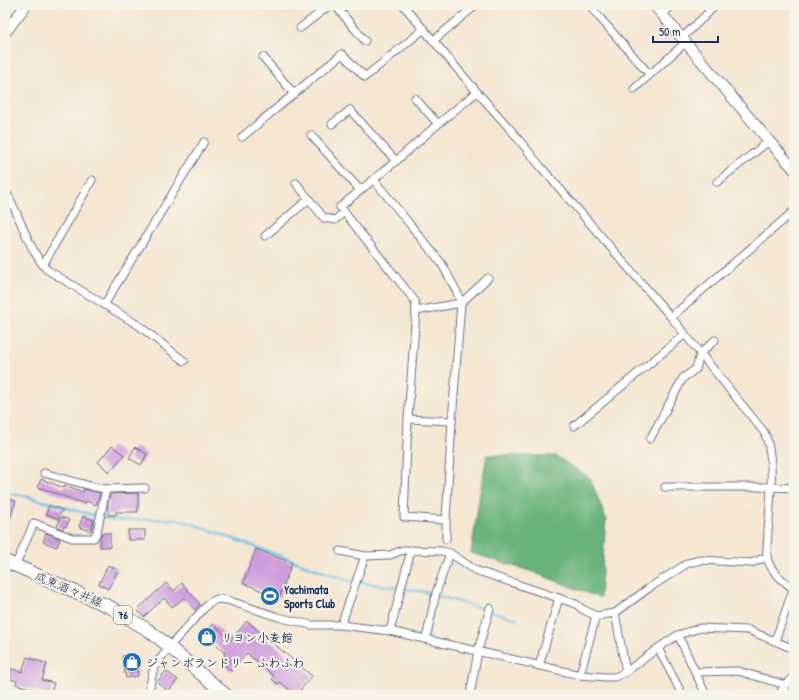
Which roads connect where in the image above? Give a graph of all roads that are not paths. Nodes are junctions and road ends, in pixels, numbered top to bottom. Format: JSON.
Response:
{"nodes":[{"id":1,"x":26,"y":5,"type":"edge"},
{"id":2,"x":330,"y":5,"type":"edge"},
{"id":3,"x":345,"y":5,"type":"edge"},
{"id":4,"x":403,"y":5,"type":"edge"},
{"id":5,"x":476,"y":5,"type":"edge"},
{"id":6,"x":654,"y":5,"type":"edge"},
{"id":7,"x":673,"y":5,"type":"edge"},
{"id":8,"x":716,"y":5,"type":"edge"},
{"id":9,"x":337,"y":8,"type":"edge"},
{"id":10,"x":593,"y":10,"type":"dead end"},
{"id":11,"x":662,"y":15,"type":"junction"},
{"id":12,"x":300,"y":28,"type":"dead end"},
{"id":13,"x":424,"y":29,"type":"junction"},
{"id":14,"x":5,"y":33,"type":"edge"},
{"id":15,"x":434,"y":40,"type":"junction"},
{"id":16,"x":684,"y":40,"type":"junction"},
{"id":17,"x":365,"y":41,"type":"dead end"},
{"id":18,"x":263,"y":57,"type":"dead end"},
{"id":19,"x":650,"y":75,"type":"junction"},
{"id":20,"x":634,"y":89,"type":"dead end"},
{"id":21,"x":477,"y":92,"type":"junction"},
{"id":22,"x":294,"y":94,"type":"junction"},
{"id":23,"x":415,"y":98,"type":"dead end"},
{"id":24,"x":332,"y":124,"type":"dead end"},
{"id":25,"x":438,"y":124,"type":"junction"},
{"id":26,"x":311,"y":135,"type":"dead end"},
{"id":27,"x":242,"y":137,"type":"dead end"},
{"id":28,"x":769,"y":141,"type":"junction"},
{"id":29,"x":204,"y":142,"type":"dead end"},
{"id":30,"x":396,"y":161,"type":"junction"},
{"id":31,"x":794,"y":169,"type":"edge"},
{"id":32,"x":92,"y":180,"type":"dead end"},
{"id":33,"x":374,"y":180,"type":"junction"},
{"id":34,"x":717,"y":182,"type":"dead end"},
{"id":35,"x":296,"y":183,"type":"dead end"},
{"id":36,"x":5,"y":190,"type":"edge"},
{"id":37,"x":360,"y":190,"type":"junction"},
{"id":38,"x":309,"y":199,"type":"junction"},
{"id":39,"x":794,"y":211,"type":"edge"},
{"id":40,"x":344,"y":212,"type":"junction"},
{"id":41,"x":265,"y":236,"type":"dead end"},
{"id":42,"x":43,"y":265,"type":"junction"},
{"id":43,"x":488,"y":278,"type":"dead end"},
{"id":44,"x":461,"y":303,"type":"junction"},
{"id":45,"x":104,"y":305,"type":"junction"},
{"id":46,"x":416,"y":311,"type":"junction"},
{"id":47,"x":671,"y":317,"type":"junction"},
{"id":48,"x":684,"y":335,"type":"junction"},
{"id":49,"x":715,"y":340,"type":"dead end"},
{"id":50,"x":700,"y":354,"type":"junction"},
{"id":51,"x":184,"y":361,"type":"dead end"},
{"id":52,"x":408,"y":419,"type":"junction"},
{"id":53,"x":452,"y":421,"type":"junction"},
{"id":54,"x":574,"y":426,"type":"dead end"},
{"id":55,"x":650,"y":439,"type":"dead end"},
{"id":56,"x":44,"y":473,"type":"dead end"},
{"id":57,"x":665,"y":487,"type":"dead end"},
{"id":58,"x":771,"y":487,"type":"junction"},
{"id":59,"x":145,"y":488,"type":"dead end"},
{"id":60,"x":794,"y":488,"type":"edge"},
{"id":61,"x":106,"y":489,"type":"junction"},
{"id":62,"x":446,"y":520,"type":"junction"},
{"id":63,"x":446,"y":539,"type":"dead end"},
{"id":64,"x":411,"y":550,"type":"junction"},
{"id":65,"x":340,"y":551,"type":"dead end"},
{"id":66,"x":450,"y":553,"type":"junction"},
{"id":67,"x":365,"y":556,"type":"junction"},
{"id":68,"x":767,"y":557,"type":"junction"},
{"id":69,"x":10,"y":564,"type":"edge"},
{"id":70,"x":794,"y":588,"type":"edge"},
{"id":71,"x":559,"y":598,"type":"junction"},
{"id":72,"x":490,"y":608,"type":"dead end"},
{"id":73,"x":615,"y":613,"type":"junction"},
{"id":74,"x":596,"y":616,"type":"junction"},
{"id":75,"x":342,"y":626,"type":"junction"},
{"id":76,"x":390,"y":631,"type":"junction"},
{"id":77,"x":678,"y":635,"type":"junction"},
{"id":78,"x":426,"y":639,"type":"junction"},
{"id":79,"x":775,"y":641,"type":"junction"},
{"id":80,"x":170,"y":647,"type":"junction"},
{"id":81,"x":658,"y":648,"type":"junction"},
{"id":82,"x":794,"y":649,"type":"edge"},
{"id":83,"x":478,"y":651,"type":"junction"},
{"id":84,"x":539,"y":666,"type":"junction"},
{"id":85,"x":626,"y":672,"type":"junction"},
{"id":86,"x":695,"y":672,"type":"junction"},
{"id":87,"x":580,"y":675,"type":"junction"},
{"id":88,"x":794,"y":676,"type":"edge"},
{"id":89,"x":786,"y":685,"type":"junction"},
{"id":90,"x":682,"y":694,"type":"dead end"},
{"id":91,"x":148,"y":695,"type":"edge"},
{"id":92,"x":226,"y":695,"type":"edge"},
{"id":93,"x":470,"y":695,"type":"edge"},
{"id":94,"x":706,"y":695,"type":"edge"},
{"id":95,"x":778,"y":695,"type":"edge"}],
"edges":[{"from":1,"to":14,"type":"street"},
{"from":2,"to":12,"type":"street"},
{"from":3,"to":9,"type":"street"},
{"from":4,"to":13,"type":"street"},
{"from":5,"to":15,"type":"street"},
{"from":6,"to":11,"type":"street"},
{"from":7,"to":11,"type":"street"},
{"from":8,"to":16,"type":"street"},
{"from":9,"to":17,"type":"street"},
{"from":10,"to":19,"type":"street"},
{"from":11,"to":16,"type":"street"},
{"from":13,"to":15,"type":"street"},
{"from":13,"to":22,"type":"street"},
{"from":15,"to":21,"type":"street"},
{"from":16,"to":19,"type":"street"},
{"from":16,"to":28,"type":"street"},
{"from":18,"to":22,"type":"street"},
{"from":19,"to":20,"type":"street"},
{"from":21,"to":25,"type":"street"},
{"from":21,"to":47,"type":"street"},
{"from":22,"to":27,"type":"street"},
{"from":23,"to":25,"type":"street"},
{"from":24,"to":30,"type":"street"},
{"from":25,"to":30,"type":"street"},
{"from":26,"to":37,"type":"street"},
{"from":28,"to":31,"type":"street"},
{"from":28,"to":34,"type":"street"},
{"from":29,"to":45,"type":"street"},
{"from":30,"to":33,"type":"street"},
{"from":32,"to":42,"type":"street"},
{"from":33,"to":37,"type":"street"},
{"from":33,"to":44,"type":"street"},
{"from":35,"to":38,"type":"street"},
{"from":36,"to":42,"type":"street"},
{"from":37,"to":40,"type":"street"},
{"from":38,"to":40,"type":"street"},
{"from":38,"to":41,"type":"street"},
{"from":39,"to":47,"type":"street"},
{"from":40,"to":46,"type":"street"},
{"from":42,"to":45,"type":"street"},
{"from":43,"to":44,"type":"street"},
{"from":44,"to":46,"type":"street"},
{"from":44,"to":53,"type":"street"},
{"from":45,"to":51,"type":"street"},
{"from":46,"to":52,"type":"street"},
{"from":47,"to":48,"type":"street"},
{"from":48,"to":50,"type":"street"},
{"from":48,"to":54,"type":"street"},
{"from":49,"to":50,"type":"street"},
{"from":50,"to":55,"type":"street"},
{"from":50,"to":58,"type":"street"},
{"from":52,"to":53,"type":"street"},
{"from":52,"to":62,"type":"street"},
{"from":53,"to":62,"type":"street"},
{"from":56,"to":61,"type":"street"},
{"from":57,"to":58,"type":"street"},
{"from":58,"to":60,"type":"street"},
{"from":58,"to":68,"type":"street"},
{"from":59,"to":61,"type":"street"},
{"from":61,"to":69,"type":"street"},
{"from":62,"to":63,"type":"street"},
{"from":64,"to":66,"type":"street"},
{"from":64,"to":67,"type":"street"},
{"from":64,"to":76,"type":"street"},
{"from":65,"to":67,"type":"street"},
{"from":66,"to":71,"type":"street"},
{"from":66,"to":78,"type":"street"},
{"from":67,"to":75,"type":"street"},
{"from":68,"to":70,"type":"street"},
{"from":68,"to":73,"type":"street"},
{"from":69,"to":80,"type":"main road","name":"成東酒々井線","number":"76"},
{"from":70,"to":79,"type":"street"},
{"from":71,"to":74,"type":"street"},
{"from":71,"to":84,"type":"street"},
{"from":72,"to":83,"type":"street"},
{"from":73,"to":74,"type":"street"},
{"from":73,"to":85,"type":"street"},
{"from":74,"to":87,"type":"street"},
{"from":75,"to":76,"type":"street"},
{"from":75,"to":80,"type":"street"},
{"from":76,"to":78,"type":"street"},
{"from":77,"to":79,"type":"street"},
{"from":77,"to":81,"type":"street"},
{"from":77,"to":86,"type":"street"},
{"from":78,"to":83,"type":"street"},
{"from":79,"to":82,"type":"street"},
{"from":80,"to":91,"type":"street"},
{"from":80,"to":92,"type":"main road","name":"成東酒々井線","number":"76"},
{"from":81,"to":85,"type":"street"},
{"from":81,"to":90,"type":"street"},
{"from":83,"to":84,"type":"street"},
{"from":83,"to":93,"type":"street"},
{"from":84,"to":87,"type":"street"},
{"from":85,"to":87,"type":"street"},
{"from":86,"to":89,"type":"street"},
{"from":86,"to":94,"type":"street"},
{"from":88,"to":89,"type":"street"},
{"from":89,"to":95,"type":"street"}]}
